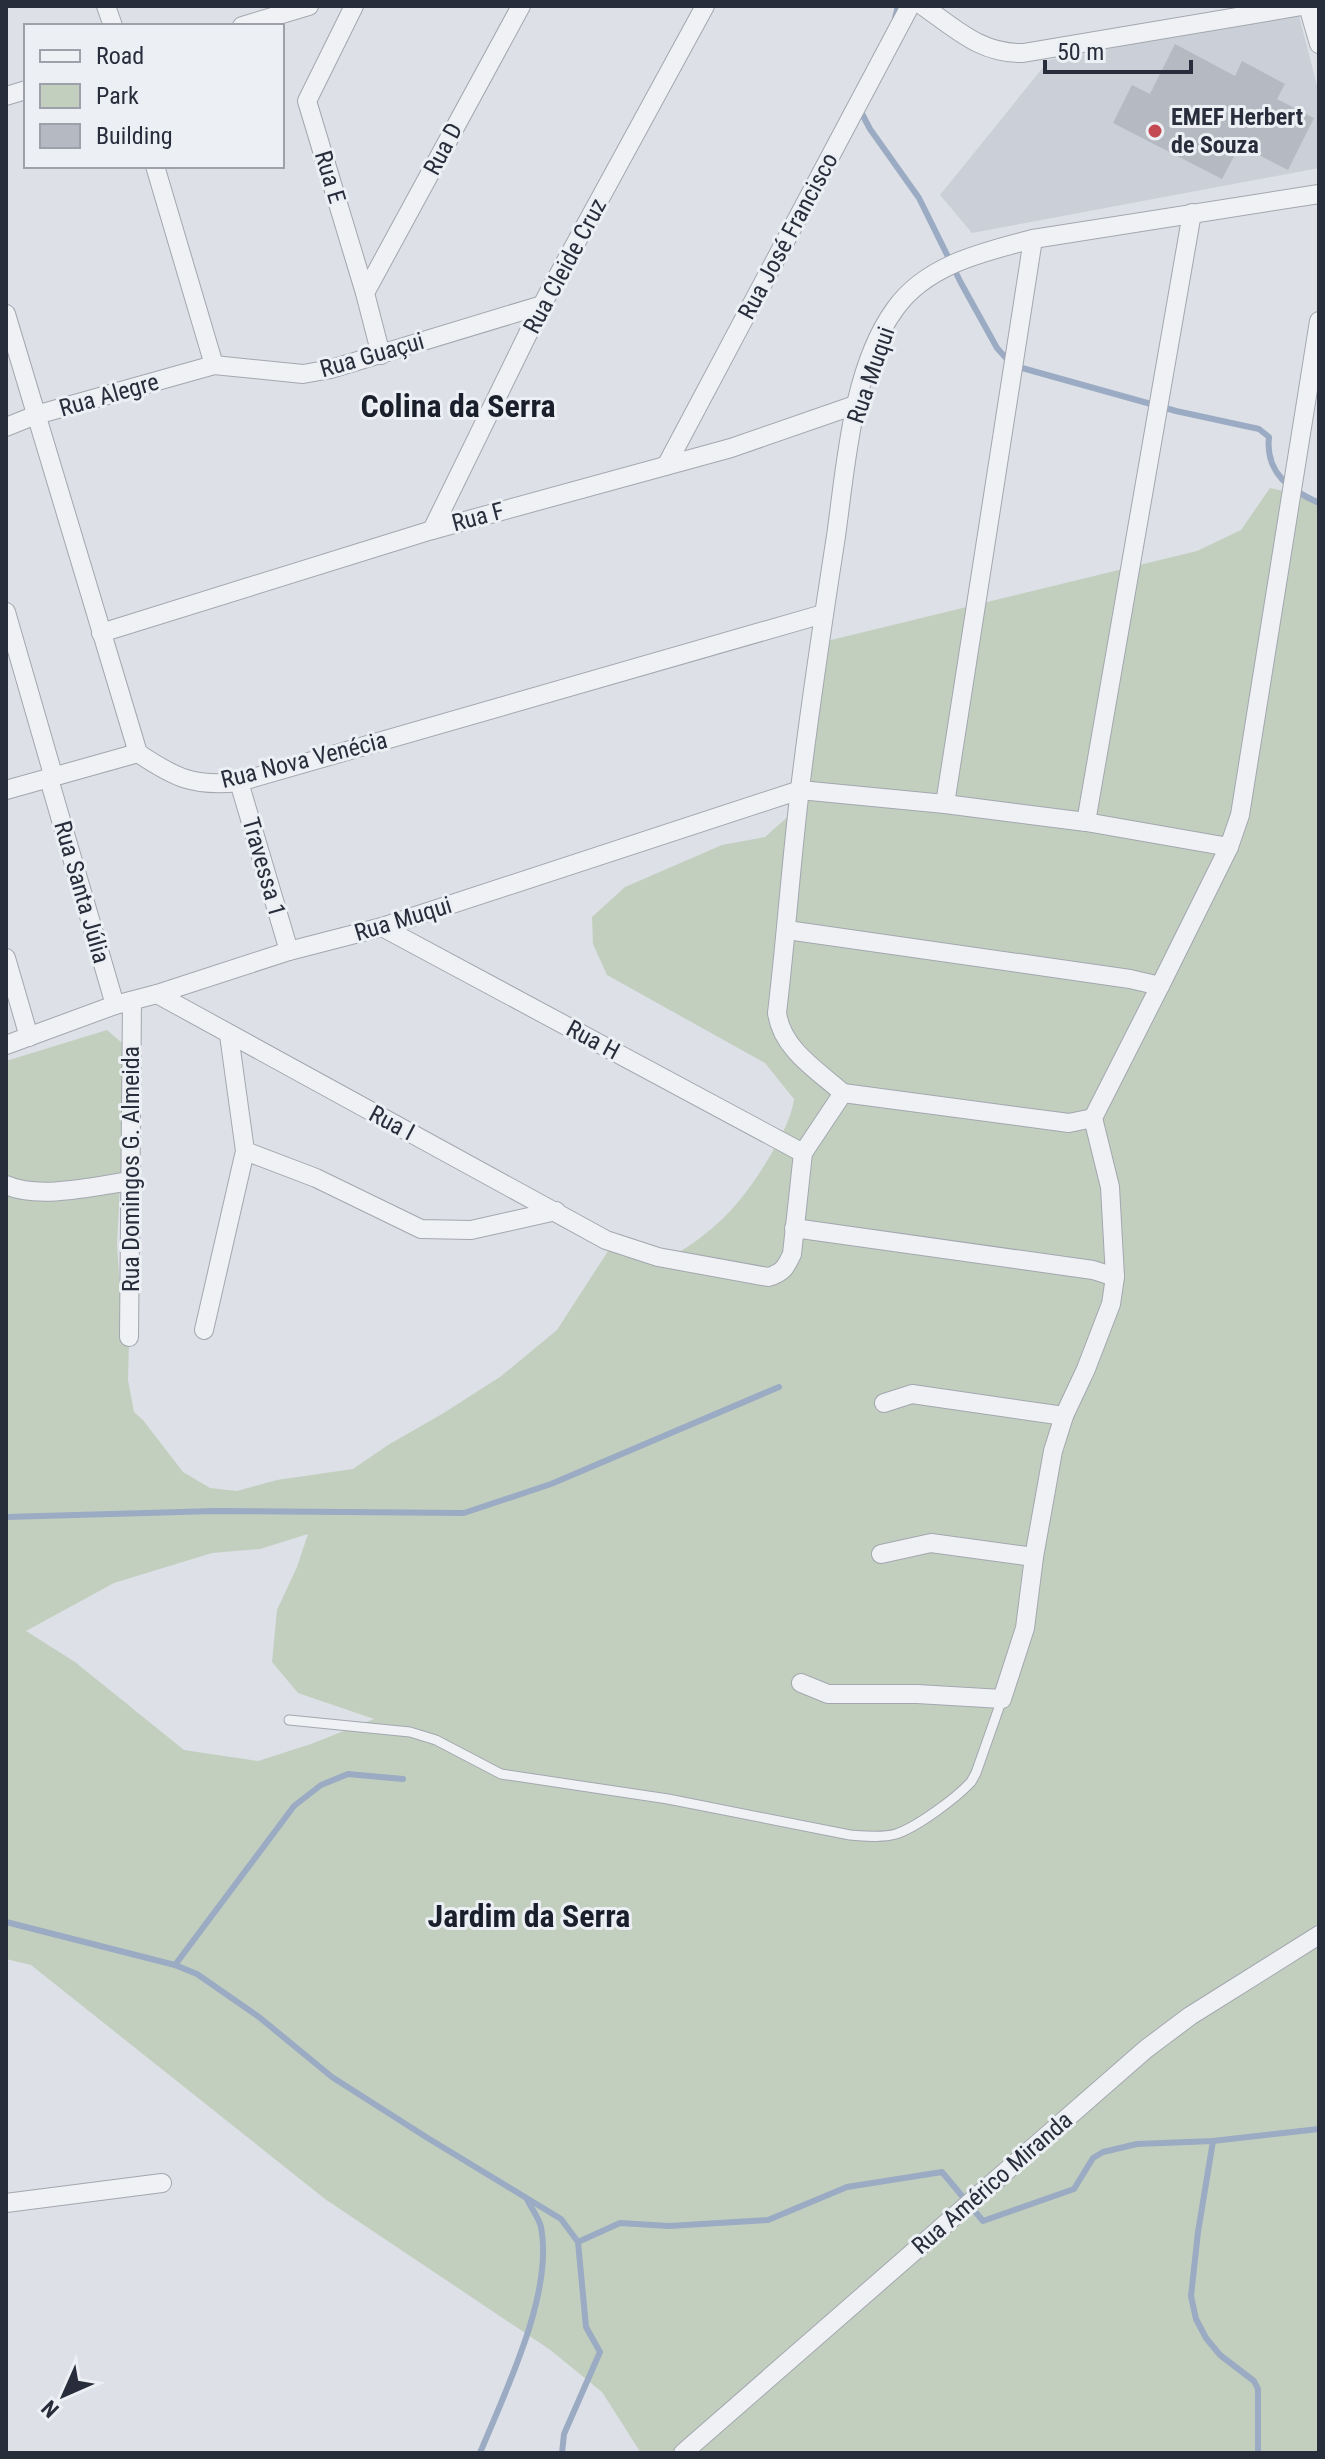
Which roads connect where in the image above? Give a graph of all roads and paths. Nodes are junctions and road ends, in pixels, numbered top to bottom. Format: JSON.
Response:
{"nodes":[{"id":1,"x":309,"y":6,"type":"edge"},
{"id":2,"x":354,"y":6,"type":"edge"},
{"id":3,"x":521,"y":6,"type":"edge"},
{"id":4,"x":705,"y":6,"type":"edge"},
{"id":5,"x":910,"y":6,"type":"edge"},
{"id":6,"x":923,"y":6,"type":"edge"},
{"id":7,"x":1302,"y":6,"type":"edge"},
{"id":8,"x":1308,"y":6,"type":"edge"},
{"id":9,"x":249,"y":24,"type":"edge"},
{"id":10,"x":1319,"y":44,"type":"edge"},
{"id":11,"x":156,"y":168,"type":"edge"},
{"id":12,"x":1319,"y":194,"type":"edge"},
{"id":13,"x":1192,"y":213,"type":"junction"},
{"id":14,"x":1033,"y":239,"type":"junction"},
{"id":15,"x":365,"y":293,"type":"junction"},
{"id":16,"x":542,"y":305,"type":"junction"},
{"id":17,"x":6,"y":314,"type":"edge"},
{"id":18,"x":1319,"y":321,"type":"edge"},
{"id":19,"x":381,"y":355,"type":"junction"},
{"id":20,"x":214,"y":365,"type":"junction"},
{"id":21,"x":855,"y":405,"type":"junction"},
{"id":22,"x":36,"y":415,"type":"junction"},
{"id":23,"x":6,"y":427,"type":"edge"},
{"id":24,"x":666,"y":466,"type":"junction"},
{"id":25,"x":432,"y":530,"type":"junction"},
{"id":26,"x":6,"y":612,"type":"edge"},
{"id":27,"x":823,"y":614,"type":"junction"},
{"id":28,"x":101,"y":633,"type":"junction"},
{"id":29,"x":138,"y":753,"type":"junction"},
{"id":30,"x":51,"y":778,"type":"junction"},
{"id":31,"x":239,"y":782,"type":"junction"},
{"id":32,"x":6,"y":790,"type":"edge"},
{"id":33,"x":800,"y":790,"type":"junction"},
{"id":34,"x":945,"y":804,"type":"junction"},
{"id":35,"x":1086,"y":822,"type":"junction"},
{"id":36,"x":1229,"y":847,"type":"junction"},
{"id":37,"x":382,"y":927,"type":"junction"},
{"id":38,"x":787,"y":930,"type":"junction"},
{"id":39,"x":289,"y":951,"type":"junction"},
{"id":40,"x":6,"y":958,"type":"edge"},
{"id":41,"x":1160,"y":986,"type":"junction"},
{"id":42,"x":157,"y":994,"type":"junction"},
{"id":43,"x":123,"y":1003,"type":"junction"},
{"id":44,"x":229,"y":1035,"type":"junction"},
{"id":45,"x":29,"y":1037,"type":"junction"},
{"id":46,"x":6,"y":1045,"type":"edge"},
{"id":47,"x":843,"y":1093,"type":"junction"},
{"id":48,"x":1093,"y":1118,"type":"junction"},
{"id":49,"x":245,"y":1151,"type":"junction"},
{"id":50,"x":803,"y":1153,"type":"junction"},
{"id":51,"x":131,"y":1181,"type":"junction"},
{"id":52,"x":6,"y":1185,"type":"edge"},
{"id":53,"x":556,"y":1211,"type":"junction"},
{"id":54,"x":794,"y":1228,"type":"junction"},
{"id":55,"x":1115,"y":1277,"type":"junction"},
{"id":56,"x":204,"y":1330,"type":"dead end"},
{"id":57,"x":129,"y":1337,"type":"dead end"},
{"id":58,"x":884,"y":1403,"type":"dead end"},
{"id":59,"x":1064,"y":1416,"type":"junction"},
{"id":60,"x":881,"y":1554,"type":"dead end"},
{"id":61,"x":1034,"y":1557,"type":"junction"},
{"id":62,"x":801,"y":1683,"type":"dead end"},
{"id":63,"x":1002,"y":1699,"type":"junction"},
{"id":64,"x":289,"y":1720,"type":"dead end"},
{"id":65,"x":1319,"y":1935,"type":"edge"},
{"id":66,"x":162,"y":2183,"type":"dead end"},
{"id":67,"x":6,"y":2203,"type":"edge"},
{"id":68,"x":683,"y":2453,"type":"edge"}],
"edges":[{"from":1,"to":9,"type":"street"},
{"from":2,"to":15,"type":"street","name":"Rua E"},
{"from":3,"to":15,"type":"street","name":"Rua D"},
{"from":4,"to":16,"type":"street","name":"Rua Cleide Cruz"},
{"from":5,"to":24,"type":"street","name":"Rua José Francisco"},
{"from":6,"to":7,"type":"street"},
{"from":8,"to":10,"type":"street"},
{"from":11,"to":20,"type":"street"},
{"from":12,"to":13,"type":"street","name":"Rua Muqui"},
{"from":13,"to":14,"type":"street","name":"Rua Muqui"},
{"from":13,"to":35,"type":"street"},
{"from":14,"to":21,"type":"street","name":"Rua Muqui"},
{"from":14,"to":34,"type":"street"},
{"from":15,"to":19,"type":"street","name":"Rua E"},
{"from":16,"to":19,"type":"street","name":"Rua Guaçui"},
{"from":16,"to":25,"type":"street","name":"Rua Cleide Cruz"},
{"from":17,"to":22,"type":"street"},
{"from":18,"to":36,"type":"street"},
{"from":19,"to":20,"type":"street","name":"Rua Guaçui"},
{"from":20,"to":22,"type":"street","name":"Rua Alegre"},
{"from":21,"to":24,"type":"street","name":"Rua F"},
{"from":21,"to":27,"type":"street","name":"Rua Muqui"},
{"from":22,"to":23,"type":"street","name":"Rua Alegre"},
{"from":22,"to":28,"type":"street"},
{"from":24,"to":25,"type":"street","name":"Rua F"},
{"from":25,"to":28,"type":"street","name":"Rua F"},
{"from":26,"to":30,"type":"street","name":"Rua Santa Júlia"},
{"from":27,"to":31,"type":"street","name":"Rua Nova Venécia"},
{"from":27,"to":33,"type":"street","name":"Rua Muqui"},
{"from":28,"to":29,"type":"street"},
{"from":29,"to":30,"type":"street"},
{"from":29,"to":31,"type":"street","name":"Rua Nova Venécia"},
{"from":30,"to":32,"type":"street"},
{"from":30,"to":43,"type":"street","name":"Rua Santa Júlia"},
{"from":31,"to":39,"type":"street","name":"Travessa 1"},
{"from":33,"to":34,"type":"street"},
{"from":33,"to":37,"type":"street","name":"Rua Muqui"},
{"from":33,"to":38,"type":"street","name":"Rua Muqui"},
{"from":34,"to":35,"type":"street"},
{"from":35,"to":36,"type":"street"},
{"from":36,"to":41,"type":"street"},
{"from":37,"to":39,"type":"street","name":"Rua Muqui"},
{"from":37,"to":50,"type":"street","name":"Rua H"},
{"from":38,"to":41,"type":"street"},
{"from":38,"to":47,"type":"street","name":"Rua Muqui"},
{"from":39,"to":42,"type":"street","name":"Rua Muqui"},
{"from":40,"to":45,"type":"street"},
{"from":41,"to":48,"type":"street"},
{"from":42,"to":43,"type":"street","name":"Rua Muqui"},
{"from":42,"to":44,"type":"street","name":"Rua I"},
{"from":43,"to":45,"type":"street","name":"Rua Muqui"},
{"from":43,"to":51,"type":"street","name":"Rua Domingos G. Almeida"},
{"from":44,"to":49,"type":"street"},
{"from":44,"to":53,"type":"street","name":"Rua I"},
{"from":45,"to":46,"type":"street","name":"Rua Muqui"},
{"from":47,"to":48,"type":"street"},
{"from":47,"to":50,"type":"street"},
{"from":48,"to":55,"type":"street"},
{"from":49,"to":53,"type":"street"},
{"from":49,"to":56,"type":"street"},
{"from":50,"to":54,"type":"street"},
{"from":51,"to":52,"type":"street"},
{"from":51,"to":57,"type":"street","name":"Rua Domingos G. Almeida"},
{"from":53,"to":54,"type":"street","name":"Rua I"},
{"from":54,"to":55,"type":"street"},
{"from":55,"to":59,"type":"street"},
{"from":58,"to":59,"type":"street"},
{"from":59,"to":61,"type":"street"},
{"from":60,"to":61,"type":"street"},
{"from":61,"to":63,"type":"street"},
{"from":62,"to":63,"type":"street"},
{"from":63,"to":64,"type":"lane"},
{"from":65,"to":68,"type":"street","name":"Rua Américo Miranda"},
{"from":66,"to":67,"type":"street"}]}
